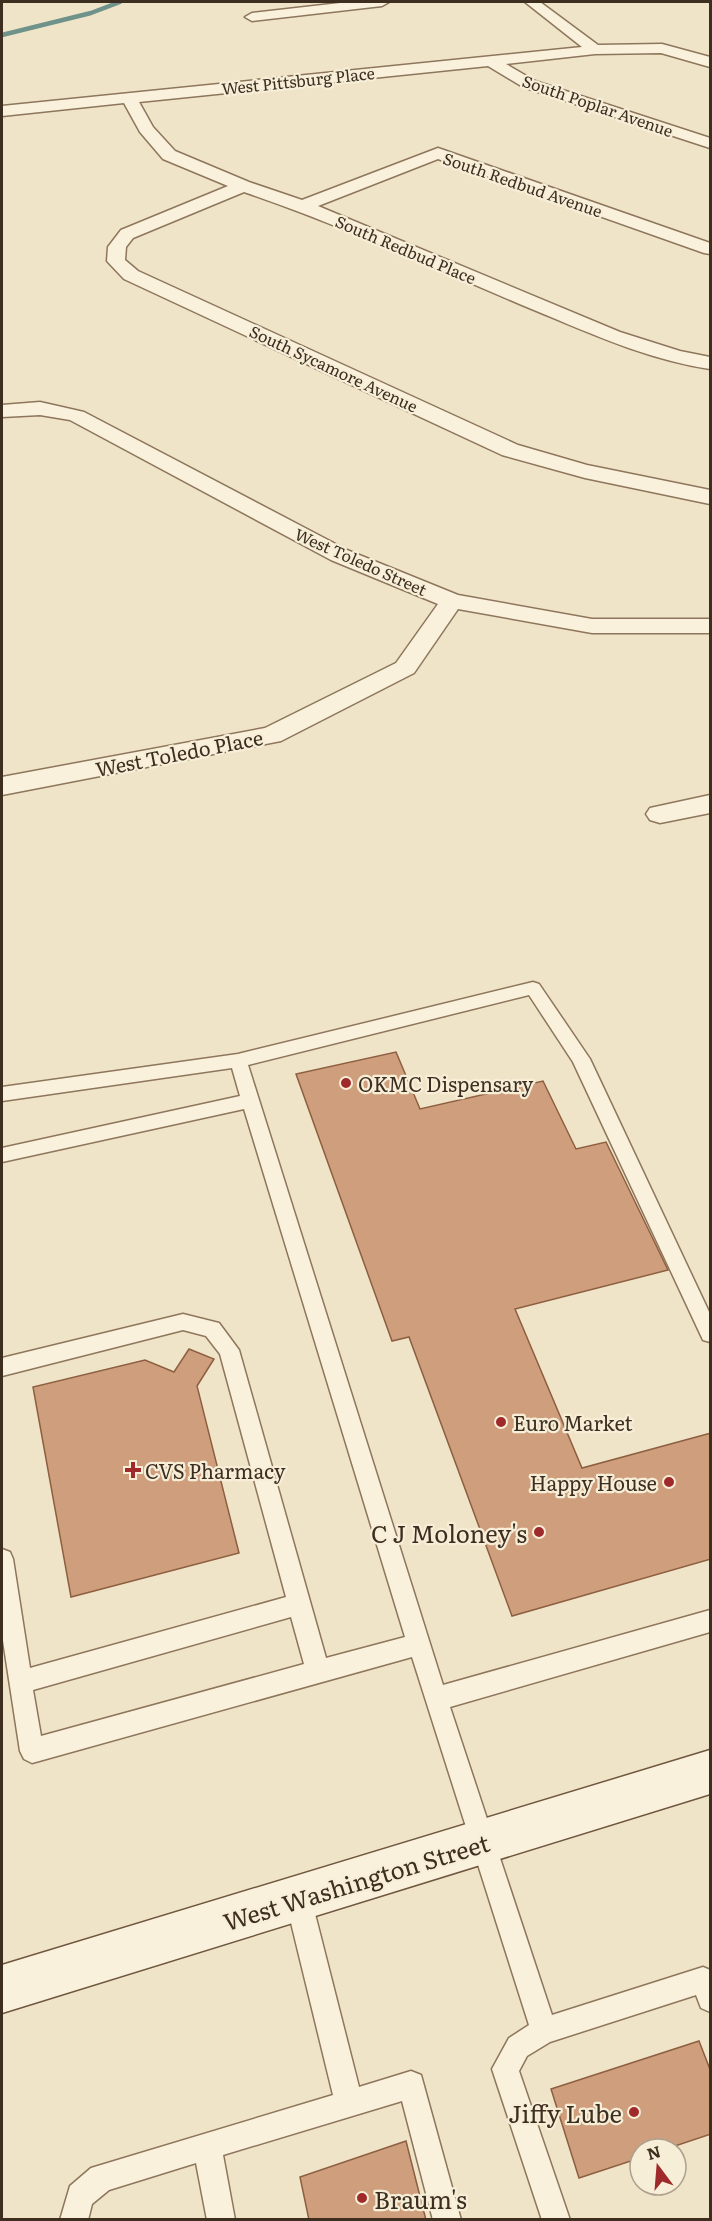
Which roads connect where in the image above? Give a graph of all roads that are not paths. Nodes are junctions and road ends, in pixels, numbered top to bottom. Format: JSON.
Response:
{"nodes":[{"id":1,"x":382,"y":2,"type":"edge"},
{"id":2,"x":532,"y":2,"type":"edge"},
{"id":3,"x":252,"y":17,"type":"dead end"},
{"id":4,"x":595,"y":50,"type":"junction"},
{"id":5,"x":489,"y":60,"type":"junction"},
{"id":6,"x":711,"y":62,"type":"edge"},
{"id":7,"x":129,"y":98,"type":"junction"},
{"id":8,"x":2,"y":111,"type":"edge"},
{"id":9,"x":711,"y":143,"type":"edge"},
{"id":10,"x":243,"y":186,"type":"junction"},
{"id":11,"x":303,"y":206,"type":"junction"},
{"id":12,"x":711,"y":249,"type":"edge"},
{"id":13,"x":711,"y":363,"type":"edge"},
{"id":14,"x":2,"y":411,"type":"edge"},
{"id":15,"x":711,"y":497,"type":"edge"},
{"id":16,"x":452,"y":601,"type":"junction"},
{"id":17,"x":711,"y":626,"type":"edge"},
{"id":18,"x":2,"y":786,"type":"edge"},
{"id":19,"x":711,"y":804,"type":"edge"},
{"id":20,"x":660,"y":814,"type":"dead end"},
{"id":21,"x":238,"y":1061,"type":"junction"},
{"id":22,"x":2,"y":1094,"type":"edge"},
{"id":23,"x":249,"y":1101,"type":"junction"},
{"id":24,"x":2,"y":1155,"type":"edge"},
{"id":25,"x":711,"y":1334,"type":"edge"},
{"id":26,"x":2,"y":1367,"type":"edge"},
{"id":27,"x":2,"y":1559,"type":"edge"},
{"id":28,"x":299,"y":1604,"type":"junction"},
{"id":29,"x":711,"y":1621,"type":"edge"},
{"id":30,"x":419,"y":1644,"type":"junction"},
{"id":31,"x":318,"y":1672,"type":"junction"},
{"id":32,"x":20,"y":1682,"type":"junction"},
{"id":33,"x":436,"y":1699,"type":"junction"},
{"id":34,"x":711,"y":1772,"type":"edge"},
{"id":35,"x":483,"y":1842,"type":"junction"},
{"id":36,"x":297,"y":1898,"type":"junction"},
{"id":37,"x":2,"y":1989,"type":"edge"},
{"id":38,"x":711,"y":1998,"type":"edge"},
{"id":39,"x":544,"y":2031,"type":"junction"},
{"id":40,"x":349,"y":2103,"type":"junction"},
{"id":41,"x":207,"y":2146,"type":"junction"},
{"id":42,"x":74,"y":2220,"type":"edge"},
{"id":43,"x":221,"y":2220,"type":"edge"},
{"id":44,"x":447,"y":2220,"type":"edge"},
{"id":45,"x":556,"y":2220,"type":"edge"}],
"edges":[{"from":1,"to":3,"type":"street"},
{"from":2,"to":4,"type":"street"},
{"from":4,"to":5,"type":"street","name":"West Pittsburg Place"},
{"from":4,"to":6,"type":"street","name":"West Pittsburg Place"},
{"from":5,"to":7,"type":"street","name":"West Pittsburg Place"},
{"from":5,"to":9,"type":"street","name":"South Poplar Avenue"},
{"from":7,"to":8,"type":"street","name":"West Pittsburg Place"},
{"from":7,"to":10,"type":"street","name":"South Redbud Place"},
{"from":10,"to":11,"type":"street","name":"South Redbud Place"},
{"from":10,"to":15,"type":"street","name":"South Sycamore Avenue"},
{"from":11,"to":12,"type":"street","name":"South Redbud Avenue"},
{"from":11,"to":13,"type":"street","name":"South Redbud Place"},
{"from":14,"to":16,"type":"street","name":"West Toledo Street"},
{"from":16,"to":17,"type":"street","name":"West Toledo Street"},
{"from":16,"to":18,"type":"street","name":"West Toledo Place"},
{"from":19,"to":20,"type":"street"},
{"from":21,"to":22,"type":"lane"},
{"from":21,"to":23,"type":"lane"},
{"from":21,"to":25,"type":"lane"},
{"from":23,"to":24,"type":"lane"},
{"from":23,"to":30,"type":"lane"},
{"from":26,"to":28,"type":"lane"},
{"from":27,"to":32,"type":"lane"},
{"from":28,"to":31,"type":"lane"},
{"from":28,"to":32,"type":"lane"},
{"from":29,"to":33,"type":"lane"},
{"from":30,"to":31,"type":"lane"},
{"from":30,"to":33,"type":"lane"},
{"from":31,"to":32,"type":"lane"},
{"from":33,"to":35,"type":"lane"},
{"from":34,"to":35,"type":"street","name":"West Washington Street"},
{"from":35,"to":36,"type":"street","name":"West Washington Street"},
{"from":35,"to":39,"type":"lane"},
{"from":36,"to":37,"type":"street","name":"West Washington Street"},
{"from":36,"to":40,"type":"lane"},
{"from":38,"to":39,"type":"lane"},
{"from":39,"to":45,"type":"lane"},
{"from":40,"to":41,"type":"lane"},
{"from":40,"to":44,"type":"lane"},
{"from":41,"to":42,"type":"lane"},
{"from":41,"to":43,"type":"lane"}]}
